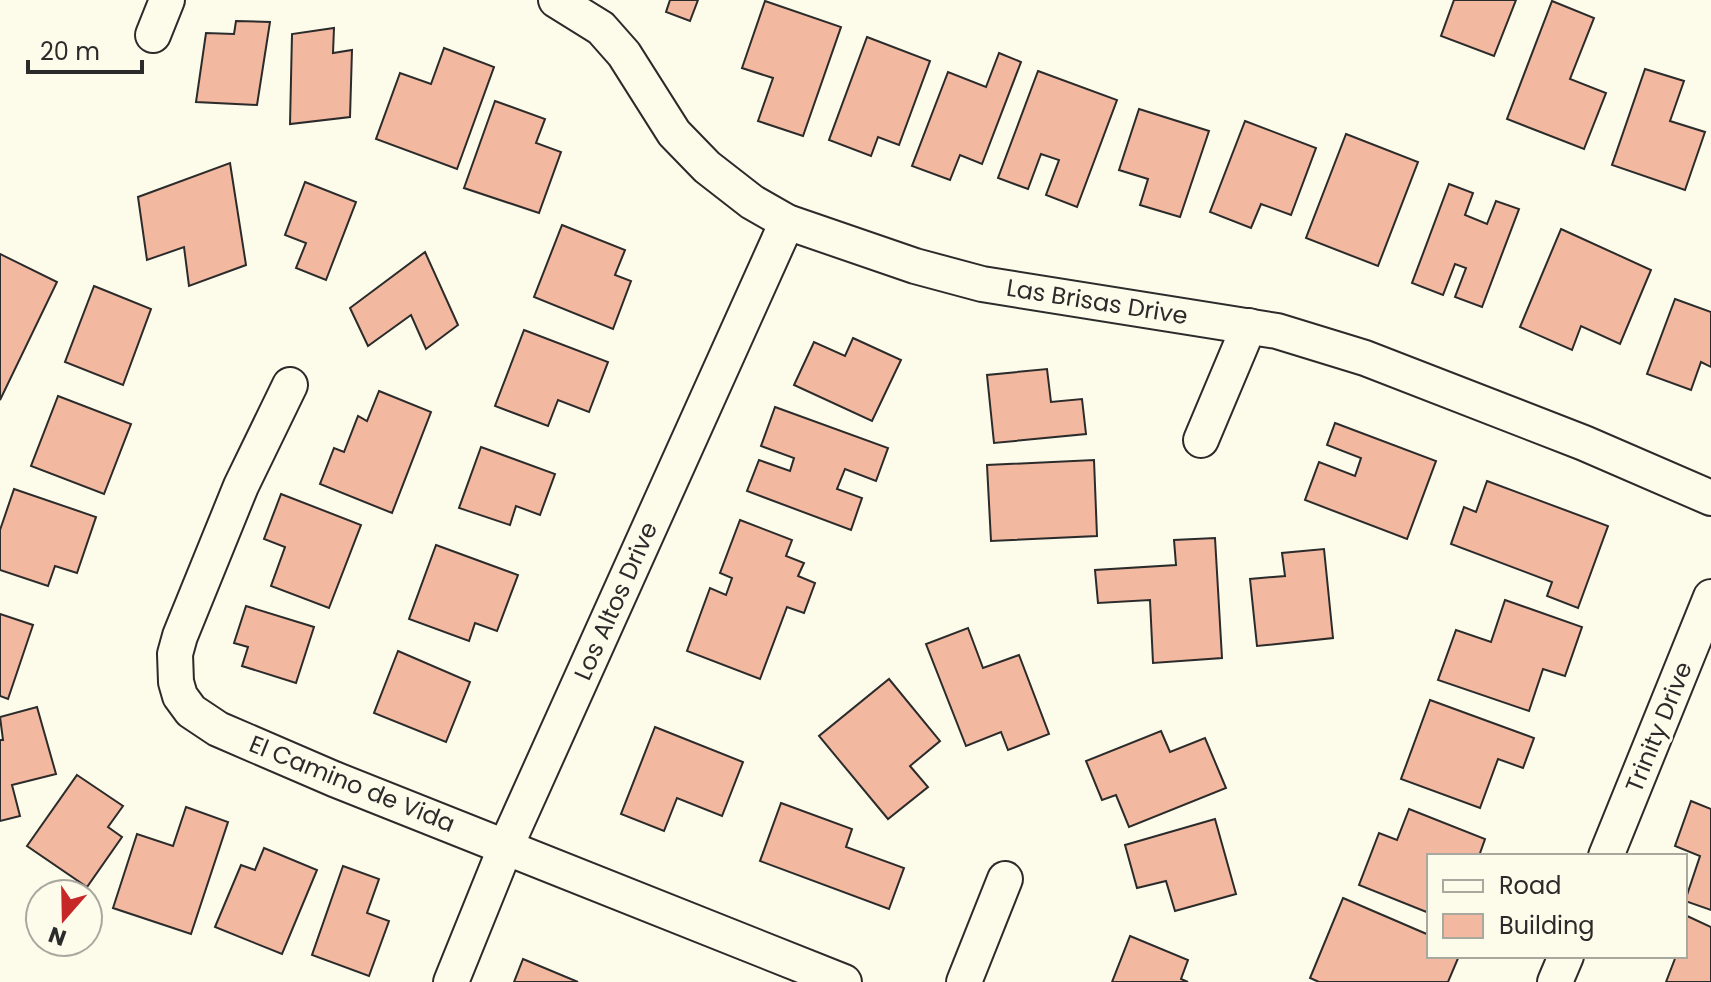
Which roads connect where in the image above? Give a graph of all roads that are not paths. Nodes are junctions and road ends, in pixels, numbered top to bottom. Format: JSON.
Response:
{"nodes":[{"id":1,"x":167,"y":0,"type":"edge"},
{"id":2,"x":556,"y":0,"type":"edge"},
{"id":3,"x":153,"y":35,"type":"dead end"},
{"id":4,"x":787,"y":222,"type":"junction"},
{"id":5,"x":1249,"y":326,"type":"junction"},
{"id":6,"x":290,"y":385,"type":"dead end"},
{"id":7,"x":1201,"y":440,"type":"dead end"},
{"id":8,"x":1711,"y":498,"type":"edge"},
{"id":9,"x":1711,"y":597,"type":"edge"},
{"id":10,"x":506,"y":846,"type":"junction"},
{"id":11,"x":1607,"y":854,"type":"edge"},
{"id":12,"x":1005,"y":879,"type":"dead end"},
{"id":13,"x":1565,"y":958,"type":"edge"},
{"id":14,"x":451,"y":982,"type":"edge"},
{"id":15,"x":844,"y":982,"type":"edge"},
{"id":16,"x":964,"y":982,"type":"edge"},
{"id":17,"x":1555,"y":982,"type":"edge"}],
"edges":[{"from":1,"to":3,"type":"street"},
{"from":2,"to":4,"type":"street","name":"Las Brisas Drive"},
{"from":4,"to":5,"type":"street","name":"Las Brisas Drive"},
{"from":4,"to":10,"type":"street","name":"Los Altos Drive"},
{"from":5,"to":7,"type":"street"},
{"from":5,"to":8,"type":"street","name":"Las Brisas Drive"},
{"from":6,"to":10,"type":"street","name":"El Camino de Vida"},
{"from":9,"to":11,"type":"street","name":"Trinity Drive"},
{"from":10,"to":14,"type":"street","name":"Los Altos Drive"},
{"from":10,"to":15,"type":"street","name":"El Camino de Vida"},
{"from":12,"to":16,"type":"street"},
{"from":13,"to":17,"type":"street"}]}
